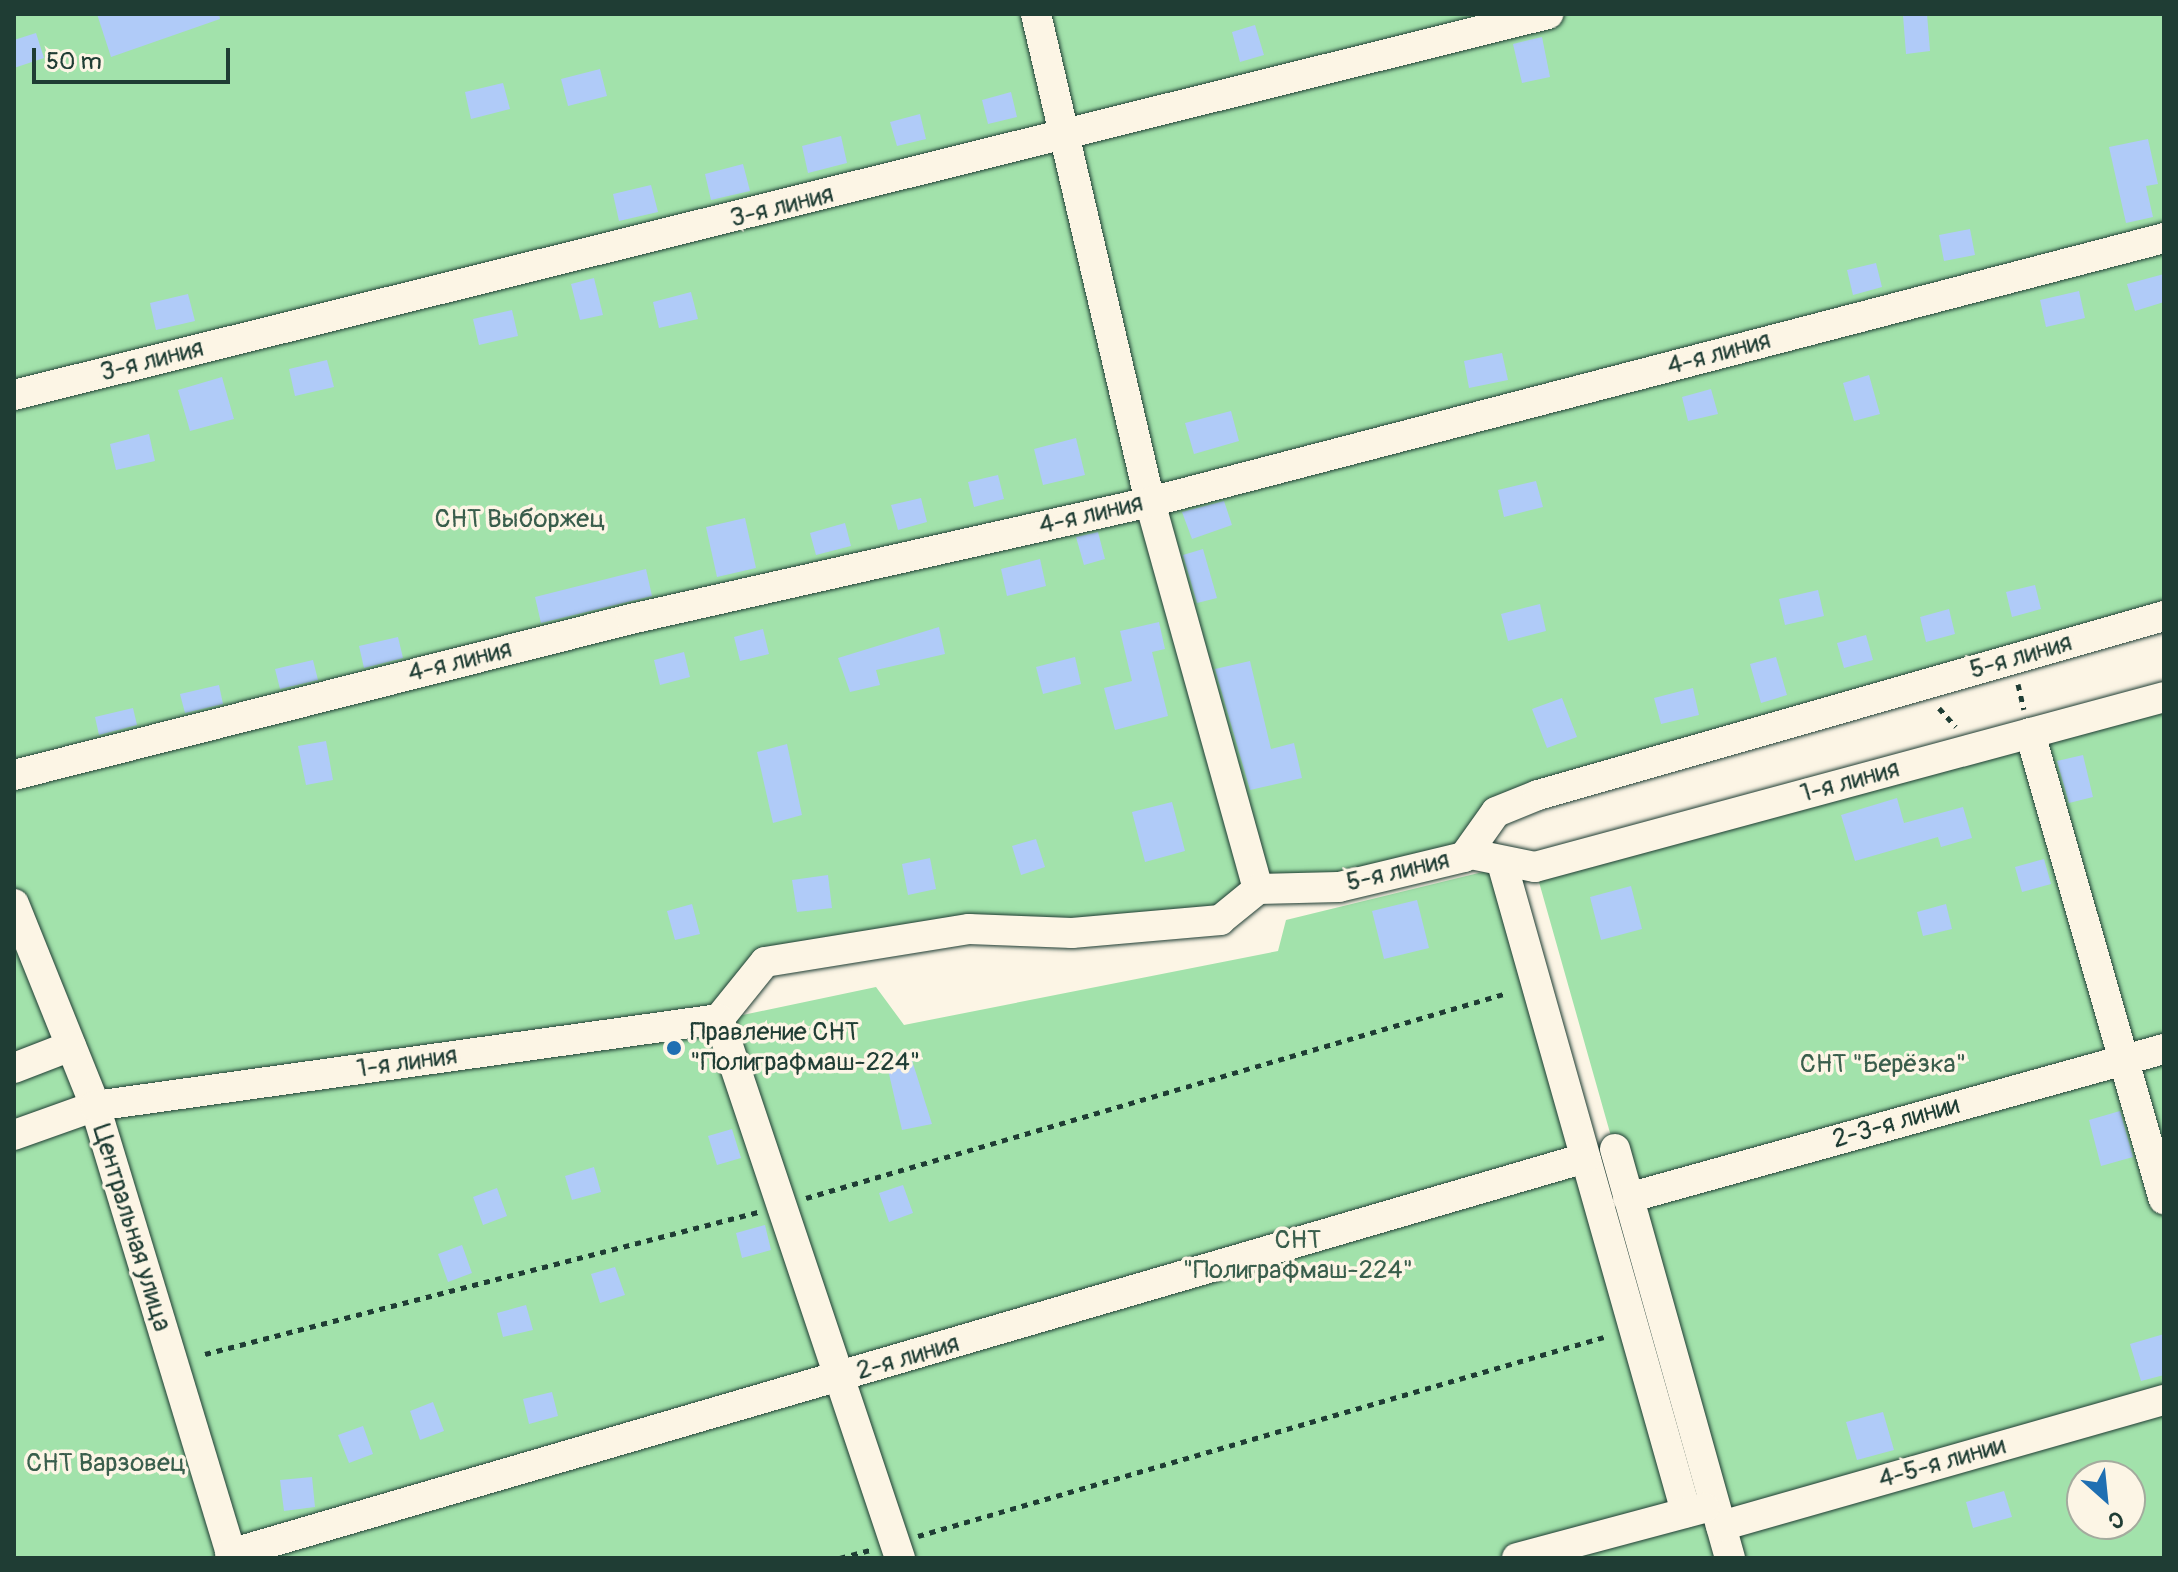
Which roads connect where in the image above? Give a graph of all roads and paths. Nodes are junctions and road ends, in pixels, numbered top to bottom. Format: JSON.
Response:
{"nodes":[{"id":1,"x":1036,"y":14,"type":"edge"},
{"id":2,"x":1548,"y":14,"type":"edge"},
{"id":3,"x":1066,"y":137,"type":"junction"},
{"id":4,"x":2164,"y":238,"type":"edge"},
{"id":5,"x":14,"y":395,"type":"edge"},
{"id":6,"x":1150,"y":502,"type":"junction"},
{"id":7,"x":2164,"y":616,"type":"edge"},
{"id":8,"x":2012,"y":660,"type":"junction"},
{"id":9,"x":1938,"y":681,"type":"junction"},
{"id":10,"x":2164,"y":697,"type":"edge"},
{"id":11,"x":2030,"y":733,"type":"junction"},
{"id":12,"x":1957,"y":753,"type":"junction"},
{"id":13,"x":14,"y":775,"type":"edge"},
{"id":14,"x":1471,"y":854,"type":"junction"},
{"id":15,"x":1502,"y":863,"type":"junction"},
{"id":16,"x":1258,"y":889,"type":"junction"},
{"id":17,"x":14,"y":904,"type":"edge"},
{"id":18,"x":1507,"y":993,"type":"dead end"},
{"id":19,"x":719,"y":1019,"type":"junction"},
{"id":20,"x":71,"y":1046,"type":"junction"},
{"id":21,"x":2164,"y":1049,"type":"edge"},
{"id":22,"x":2124,"y":1060,"type":"junction"},
{"id":23,"x":14,"y":1068,"type":"edge"},
{"id":24,"x":95,"y":1106,"type":"junction"},
{"id":25,"x":14,"y":1135,"type":"edge"},
{"id":26,"x":1615,"y":1149,"type":"dead end"},
{"id":27,"x":1585,"y":1158,"type":"junction"},
{"id":28,"x":1628,"y":1198,"type":"junction"},
{"id":29,"x":2164,"y":1199,"type":"edge"},
{"id":30,"x":778,"y":1207,"type":"junction"},
{"id":31,"x":1604,"y":1337,"type":"dead end"},
{"id":32,"x":205,"y":1354,"type":"dead end"},
{"id":33,"x":838,"y":1379,"type":"junction"},
{"id":34,"x":2164,"y":1400,"type":"edge"},
{"id":35,"x":1707,"y":1514,"type":"junction"},
{"id":36,"x":898,"y":1550,"type":"edge"},
{"id":37,"x":231,"y":1556,"type":"edge"},
{"id":38,"x":840,"y":1558,"type":"edge"},
{"id":39,"x":1517,"y":1558,"type":"edge"},
{"id":40,"x":1730,"y":1558,"type":"edge"}],
"edges":[{"from":1,"to":3,"type":"street"},
{"from":2,"to":3,"type":"street","name":"3-я линия"},
{"from":3,"to":5,"type":"street","name":"3-я линия"},
{"from":3,"to":6,"type":"street"},
{"from":4,"to":6,"type":"street","name":"4-я линия"},
{"from":6,"to":13,"type":"street","name":"4-я линия"},
{"from":6,"to":16,"type":"street"},
{"from":7,"to":8,"type":"street","name":"5-я линия"},
{"from":8,"to":9,"type":"street","name":"5-я линия"},
{"from":8,"to":11,"type":"path"},
{"from":9,"to":12,"type":"path"},
{"from":9,"to":14,"type":"street","name":"5-я линия"},
{"from":10,"to":11,"type":"street","name":"1-я линия"},
{"from":11,"to":12,"type":"street","name":"1-я линия"},
{"from":11,"to":22,"type":"street"},
{"from":12,"to":15,"type":"street","name":"1-я линия"},
{"from":14,"to":15,"type":"street"},
{"from":14,"to":16,"type":"street","name":"5-я линия"},
{"from":15,"to":27,"type":"street"},
{"from":16,"to":19,"type":"street"},
{"from":17,"to":20,"type":"street","name":"Центральная улица"},
{"from":18,"to":30,"type":"path"},
{"from":19,"to":24,"type":"street","name":"1-я линия"},
{"from":19,"to":30,"type":"street"},
{"from":20,"to":23,"type":"street"},
{"from":20,"to":24,"type":"street","name":"Центральная улица"},
{"from":21,"to":22,"type":"street","name":"2-3-я линии"},
{"from":22,"to":28,"type":"street","name":"2-3-я линии"},
{"from":22,"to":29,"type":"street"},
{"from":24,"to":25,"type":"street","name":"1-я линия"},
{"from":24,"to":37,"type":"street","name":"Центральная улица"},
{"from":26,"to":28,"type":"street"},
{"from":27,"to":33,"type":"street","name":"2-я линия"},
{"from":27,"to":35,"type":"street"},
{"from":28,"to":35,"type":"street"},
{"from":30,"to":32,"type":"path"},
{"from":30,"to":33,"type":"street"},
{"from":31,"to":36,"type":"path"},
{"from":33,"to":36,"type":"street"},
{"from":33,"to":37,"type":"street","name":"2-я линия"},
{"from":34,"to":35,"type":"street","name":"4-5-я линии"},
{"from":35,"to":39,"type":"street"},
{"from":35,"to":40,"type":"street"},
{"from":36,"to":38,"type":"path"}]}
